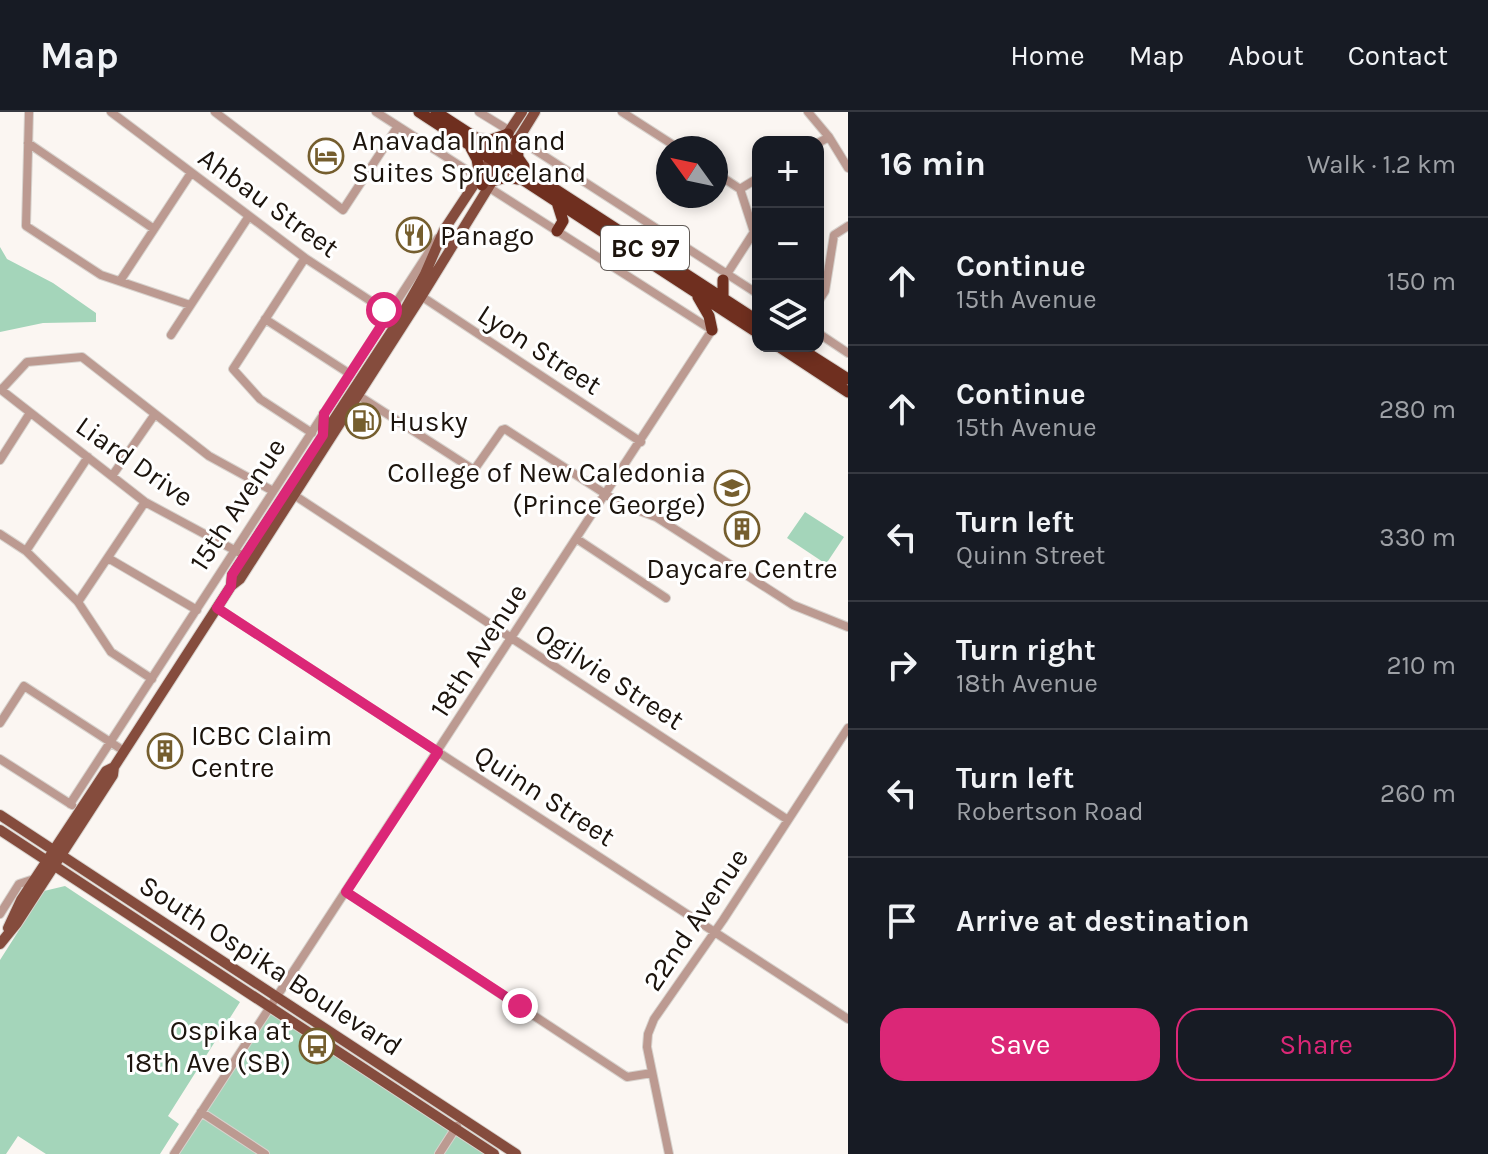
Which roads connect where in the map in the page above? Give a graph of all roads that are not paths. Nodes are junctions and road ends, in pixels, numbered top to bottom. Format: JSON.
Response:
{"nodes":[{"id":1,"x":29,"y":112,"type":"edge"},
{"id":2,"x":111,"y":112,"type":"edge"},
{"id":3,"x":215,"y":112,"type":"edge"},
{"id":4,"x":376,"y":112,"type":"edge"},
{"id":5,"x":419,"y":112,"type":"edge"},
{"id":6,"x":436,"y":112,"type":"edge"},
{"id":7,"x":479,"y":112,"type":"edge"},
{"id":8,"x":522,"y":112,"type":"edge"},
{"id":9,"x":535,"y":112,"type":"edge"},
{"id":10,"x":622,"y":112,"type":"edge"},
{"id":11,"x":808,"y":112,"type":"edge"},
{"id":12,"x":226,"y":115,"type":"edge"},
{"id":13,"x":398,"y":126,"type":"junction"},
{"id":14,"x":513,"y":136,"type":"junction"},
{"id":15,"x":659,"y":136,"type":"edge"},
{"id":16,"x":829,"y":137,"type":"junction"},
{"id":17,"x":470,"y":140,"type":"junction"},
{"id":18,"x":824,"y":140,"type":"edge"},
{"id":19,"x":28,"y":143,"type":"junction"},
{"id":20,"x":499,"y":159,"type":"junction"},
{"id":21,"x":848,"y":168,"type":"edge"},
{"id":22,"x":191,"y":173,"type":"junction"},
{"id":23,"x":529,"y":178,"type":"junction"},
{"id":24,"x":484,"y":181,"type":"junction"},
{"id":25,"x":728,"y":181,"type":"edge"},
{"id":26,"x":752,"y":182,"type":"edge"},
{"id":27,"x":740,"y":189,"type":"junction"},
{"id":28,"x":556,"y":201,"type":"junction"},
{"id":29,"x":249,"y":216,"type":"junction"},
{"id":30,"x":582,"y":218,"type":"junction"},
{"id":31,"x":560,"y":226,"type":"junction"},
{"id":32,"x":848,"y":226,"type":"edge"},
{"id":33,"x":154,"y":229,"type":"junction"},
{"id":34,"x":444,"y":230,"type":"junction"},
{"id":35,"x":305,"y":258,"type":"junction"},
{"id":36,"x":725,"y":277,"type":"junction"},
{"id":37,"x":120,"y":281,"type":"junction"},
{"id":38,"x":707,"y":288,"type":"junction"},
{"id":39,"x":693,"y":290,"type":"junction"},
{"id":40,"x":752,"y":291,"type":"edge"},
{"id":41,"x":824,"y":293,"type":"edge"},
{"id":42,"x":418,"y":294,"type":"junction"},
{"id":43,"x":723,"y":298,"type":"junction"},
{"id":44,"x":190,"y":305,"type":"junction"},
{"id":45,"x":740,"y":310,"type":"junction"},
{"id":46,"x":726,"y":312,"type":"junction"},
{"id":47,"x":388,"y":313,"type":"junction"},
{"id":48,"x":265,"y":319,"type":"junction"},
{"id":49,"x":402,"y":322,"type":"junction"},
{"id":50,"x":752,"y":324,"type":"edge"},
{"id":51,"x":752,"y":326,"type":"edge"},
{"id":52,"x":752,"y":327,"type":"edge"},
{"id":53,"x":712,"y":330,"type":"junction"},
{"id":54,"x":171,"y":335,"type":"dead end"},
{"id":55,"x":824,"y":337,"type":"edge"},
{"id":56,"x":787,"y":352,"type":"edge"},
{"id":57,"x":805,"y":352,"type":"edge"},
{"id":58,"x":848,"y":353,"type":"edge"},
{"id":59,"x":350,"y":374,"type":"junction"},
{"id":60,"x":848,"y":379,"type":"edge"},
{"id":61,"x":1,"y":389,"type":"edge"},
{"id":62,"x":848,"y":392,"type":"edge"},
{"id":63,"x":355,"y":394,"type":"junction"},
{"id":64,"x":30,"y":413,"type":"junction"},
{"id":65,"x":155,"y":414,"type":"junction"},
{"id":66,"x":324,"y":414,"type":"joint"},
{"id":67,"x":318,"y":434,"type":"junction"},
{"id":68,"x":641,"y":442,"type":"junction"},
{"id":69,"x":88,"y":457,"type":"junction"},
{"id":70,"x":0,"y":460,"type":"edge"},
{"id":71,"x":112,"y":476,"type":"junction"},
{"id":72,"x":273,"y":491,"type":"junction"},
{"id":73,"x":291,"y":493,"type":"junction"},
{"id":74,"x":607,"y":494,"type":"junction"},
{"id":75,"x":145,"y":502,"type":"junction"},
{"id":76,"x":0,"y":534,"type":"edge"},
{"id":77,"x":577,"y":539,"type":"junction"},
{"id":78,"x":26,"y":551,"type":"junction"},
{"id":79,"x":244,"y":555,"type":"junction"},
{"id":80,"x":108,"y":558,"type":"junction"},
{"id":81,"x":666,"y":598,"type":"dead end"},
{"id":82,"x":78,"y":602,"type":"junction"},
{"id":83,"x":217,"y":608,"type":"junction"},
{"id":84,"x":197,"y":610,"type":"junction"},
{"id":85,"x":848,"y":627,"type":"edge"},
{"id":86,"x":512,"y":638,"type":"junction"},
{"id":87,"x":152,"y":679,"type":"junction"},
{"id":88,"x":0,"y":723,"type":"edge"},
{"id":89,"x":848,"y":728,"type":"edge"},
{"id":90,"x":111,"y":742,"type":"junction"},
{"id":91,"x":124,"y":751,"type":"junction"},
{"id":92,"x":438,"y":752,"type":"junction"},
{"id":93,"x":0,"y":759,"type":"edge"},
{"id":94,"x":114,"y":767,"type":"junction"},
{"id":95,"x":75,"y":807,"type":"junction"},
{"id":96,"x":0,"y":815,"type":"edge"},
{"id":97,"x":788,"y":820,"type":"junction"},
{"id":98,"x":0,"y":830,"type":"edge"},
{"id":99,"x":57,"y":853,"type":"junction"},
{"id":100,"x":50,"y":863,"type":"junction"},
{"id":101,"x":34,"y":879,"type":"junction"},
{"id":102,"x":346,"y":892,"type":"junction"},
{"id":103,"x":0,"y":914,"type":"edge"},
{"id":104,"x":714,"y":933,"type":"junction"},
{"id":105,"x":3,"y":939,"type":"edge"},
{"id":106,"x":274,"y":1002,"type":"junction"},
{"id":107,"x":848,"y":1019,"type":"edge"},
{"id":108,"x":652,"y":1073,"type":"junction"},
{"id":109,"x":201,"y":1112,"type":"junction"},
{"id":110,"x":462,"y":1119,"type":"junction"},
{"id":111,"x":455,"y":1129,"type":"junction"},
{"id":112,"x":174,"y":1154,"type":"edge"},
{"id":113,"x":265,"y":1154,"type":"edge"},
{"id":114,"x":439,"y":1154,"type":"edge"},
{"id":115,"x":494,"y":1154,"type":"edge"},
{"id":116,"x":516,"y":1154,"type":"edge"},
{"id":117,"x":669,"y":1154,"type":"edge"}],
"edges":[{"from":1,"to":19,"type":"street"},
{"from":2,"to":22,"type":"street","name":"Ahbau Street"},
{"from":3,"to":12,"type":"street"},
{"from":4,"to":13,"type":"street"},
{"from":5,"to":17,"type":"highway","number":"BC 97"},
{"from":6,"to":17,"type":"highway","number":"BC 97"},
{"from":7,"to":14,"type":"street"},
{"from":8,"to":14,"type":"main road"},
{"from":9,"to":14,"type":"main road"},
{"from":10,"to":15,"type":"street"},
{"from":11,"to":16,"type":"street"},
{"from":12,"to":13,"type":"street"},
{"from":13,"to":24,"type":"street"},
{"from":14,"to":17,"type":"highway"},
{"from":14,"to":20,"type":"main road"},
{"from":14,"to":23,"type":"highway"},
{"from":14,"to":36,"type":"street"},
{"from":16,"to":18,"type":"street"},
{"from":16,"to":21,"type":"street"},
{"from":17,"to":20,"type":"highway","number":"BC 97"},
{"from":17,"to":24,"type":"highway"},
{"from":19,"to":33,"type":"street"},
{"from":19,"to":37,"type":"street"},
{"from":20,"to":23,"type":"highway","number":"BC 97"},
{"from":20,"to":24,"type":"highway"},
{"from":22,"to":29,"type":"street","name":"Ahbau Street"},
{"from":22,"to":33,"type":"street"},
{"from":23,"to":24,"type":"highway"},
{"from":23,"to":28,"type":"highway","number":"BC 97"},
{"from":23,"to":38,"type":"highway","number":"BC 97"},
{"from":24,"to":31,"type":"street"},
{"from":24,"to":34,"type":"main road","name":"15th Avenue"},
{"from":24,"to":42,"type":"main road","name":"15th Avenue"},
{"from":25,"to":27,"type":"street"},
{"from":26,"to":27,"type":"street"},
{"from":27,"to":36,"type":"street"},
{"from":28,"to":30,"type":"highway","number":"BC 97"},
{"from":28,"to":31,"type":"highway"},
{"from":29,"to":35,"type":"street","name":"Ahbau Street"},
{"from":29,"to":44,"type":"street"},
{"from":30,"to":31,"type":"highway"},
{"from":30,"to":39,"type":"highway","number":"BC 97"},
{"from":31,"to":53,"type":"street"},
{"from":32,"to":41,"type":"street"},
{"from":33,"to":37,"type":"street"},
{"from":34,"to":42,"type":"main road","name":"15th Avenue"},
{"from":34,"to":47,"type":"street","name":"15th Avenue"},
{"from":35,"to":47,"type":"street","name":"Ahbau Street"},
{"from":35,"to":48,"type":"street"},
{"from":36,"to":38,"type":"highway"},
{"from":36,"to":40,"type":"street"},
{"from":36,"to":43,"type":"highway"},
{"from":37,"to":44,"type":"street"},
{"from":38,"to":43,"type":"highway","number":"BC 97"},
{"from":39,"to":46,"type":"highway","number":"BC 97"},
{"from":39,"to":53,"type":"highway"},
{"from":42,"to":49,"type":"main road","name":"15th Avenue"},
{"from":42,"to":68,"type":"street","name":"Lyon Street"},
{"from":43,"to":45,"type":"highway","number":"BC 97"},
{"from":44,"to":54,"type":"street"},
{"from":45,"to":46,"type":"highway"},
{"from":45,"to":50,"type":"highway","number":"BC 97"},
{"from":46,"to":51,"type":"highway","number":"BC 97"},
{"from":46,"to":53,"type":"highway"},
{"from":47,"to":49,"type":"street","name":"Ahbau Street"},
{"from":47,"to":59,"type":"street","name":"15th Avenue"},
{"from":48,"to":59,"type":"street"},
{"from":48,"to":67,"type":"street"},
{"from":49,"to":63,"type":"main road","name":"15th Avenue"},
{"from":52,"to":53,"type":"highway"},
{"from":53,"to":68,"type":"street","name":"18th Avenue"},
{"from":55,"to":58,"type":"street"},
{"from":56,"to":62,"type":"highway"},
{"from":57,"to":60,"type":"highway"},
{"from":59,"to":66,"type":"street","name":"15th Avenue"},
{"from":61,"to":64,"type":"street","name":"Liard Drive"},
{"from":61,"to":65,"type":"street"},
{"from":63,"to":67,"type":"main road","name":"15th Avenue"},
{"from":63,"to":73,"type":"main road","name":"15th Avenue"},
{"from":63,"to":74,"type":"street"},
{"from":64,"to":69,"type":"street","name":"Liard Drive"},
{"from":64,"to":70,"type":"street"},
{"from":65,"to":71,"type":"street"},
{"from":65,"to":72,"type":"street"},
{"from":66,"to":67,"type":"main road"},
{"from":67,"to":72,"type":"street","name":"15th Avenue"},
{"from":67,"to":73,"type":"main road","name":"15th Avenue"},
{"from":68,"to":74,"type":"street","name":"18th Avenue"},
{"from":69,"to":71,"type":"street","name":"Liard Drive"},
{"from":69,"to":78,"type":"street"},
{"from":71,"to":75,"type":"street","name":"Liard Drive"},
{"from":72,"to":79,"type":"street","name":"15th Avenue"},
{"from":73,"to":79,"type":"main road","name":"15th Avenue"},
{"from":73,"to":86,"type":"street","name":"Ogilvie Street"},
{"from":74,"to":77,"type":"street","name":"18th Avenue"},
{"from":74,"to":85,"type":"street"},
{"from":75,"to":79,"type":"street","name":"Liard Drive"},
{"from":75,"to":80,"type":"street"},
{"from":76,"to":78,"type":"street"},
{"from":77,"to":81,"type":"street"},
{"from":77,"to":86,"type":"street","name":"18th Avenue"},
{"from":78,"to":82,"type":"street"},
{"from":79,"to":83,"type":"main road","name":"15th Avenue"},
{"from":79,"to":84,"type":"street","name":"15th Avenue"},
{"from":80,"to":82,"type":"street"},
{"from":80,"to":84,"type":"street"},
{"from":82,"to":87,"type":"street"},
{"from":83,"to":91,"type":"main road","name":"15th Avenue"},
{"from":83,"to":92,"type":"street","name":"Quinn Street"},
{"from":84,"to":87,"type":"street","name":"15th Avenue"},
{"from":86,"to":92,"type":"street","name":"18th Avenue"},
{"from":86,"to":97,"type":"street","name":"Ogilvie Street"},
{"from":87,"to":90,"type":"street","name":"15th Avenue"},
{"from":88,"to":90,"type":"street"},
{"from":89,"to":97,"type":"street","name":"22nd Avenue"},
{"from":90,"to":91,"type":"street"},
{"from":90,"to":95,"type":"street","name":"15th Avenue"},
{"from":91,"to":94,"type":"main road","name":"15th Avenue"},
{"from":92,"to":102,"type":"street","name":"18th Avenue"},
{"from":92,"to":104,"type":"street","name":"Quinn Street"},
{"from":93,"to":95,"type":"street"},
{"from":94,"to":95,"type":"main road","name":"15th Avenue"},
{"from":94,"to":99,"type":"main road","name":"15th Avenue"},
{"from":95,"to":99,"type":"main road","name":"15th Avenue"},
{"from":96,"to":99,"type":"main road","name":"South Ospika Boulevard"},
{"from":97,"to":104,"type":"street","name":"22nd Avenue"},
{"from":98,"to":100,"type":"main road","name":"South Ospika Boulevard"},
{"from":99,"to":100,"type":"main road","name":"15th Avenue"},
{"from":99,"to":106,"type":"main road","name":"South Ospika Boulevard"},
{"from":100,"to":101,"type":"main road","name":"15th Avenue"},
{"from":100,"to":105,"type":"main road","name":"15th Avenue"},
{"from":100,"to":106,"type":"main road","name":"South Ospika Boulevard"},
{"from":101,"to":103,"type":"street","name":"15th Avenue"},
{"from":101,"to":105,"type":"main road","name":"15th Avenue"},
{"from":102,"to":106,"type":"street","name":"18th Avenue"},
{"from":102,"to":108,"type":"street"},
{"from":104,"to":107,"type":"street","name":"Quinn Street"},
{"from":104,"to":108,"type":"street","name":"22nd Avenue"},
{"from":106,"to":109,"type":"street","name":"18th Avenue"},
{"from":106,"to":110,"type":"main road","name":"South Ospika Boulevard"},
{"from":106,"to":111,"type":"main road","name":"South Ospika Boulevard"},
{"from":108,"to":117,"type":"street","name":"22nd Avenue"},
{"from":109,"to":112,"type":"street","name":"18th Avenue"},
{"from":109,"to":113,"type":"street"},
{"from":110,"to":111,"type":"street"},
{"from":110,"to":116,"type":"main road","name":"South Ospika Boulevard"},
{"from":111,"to":114,"type":"street"},
{"from":111,"to":115,"type":"main road","name":"South Ospika Boulevard"}]}
